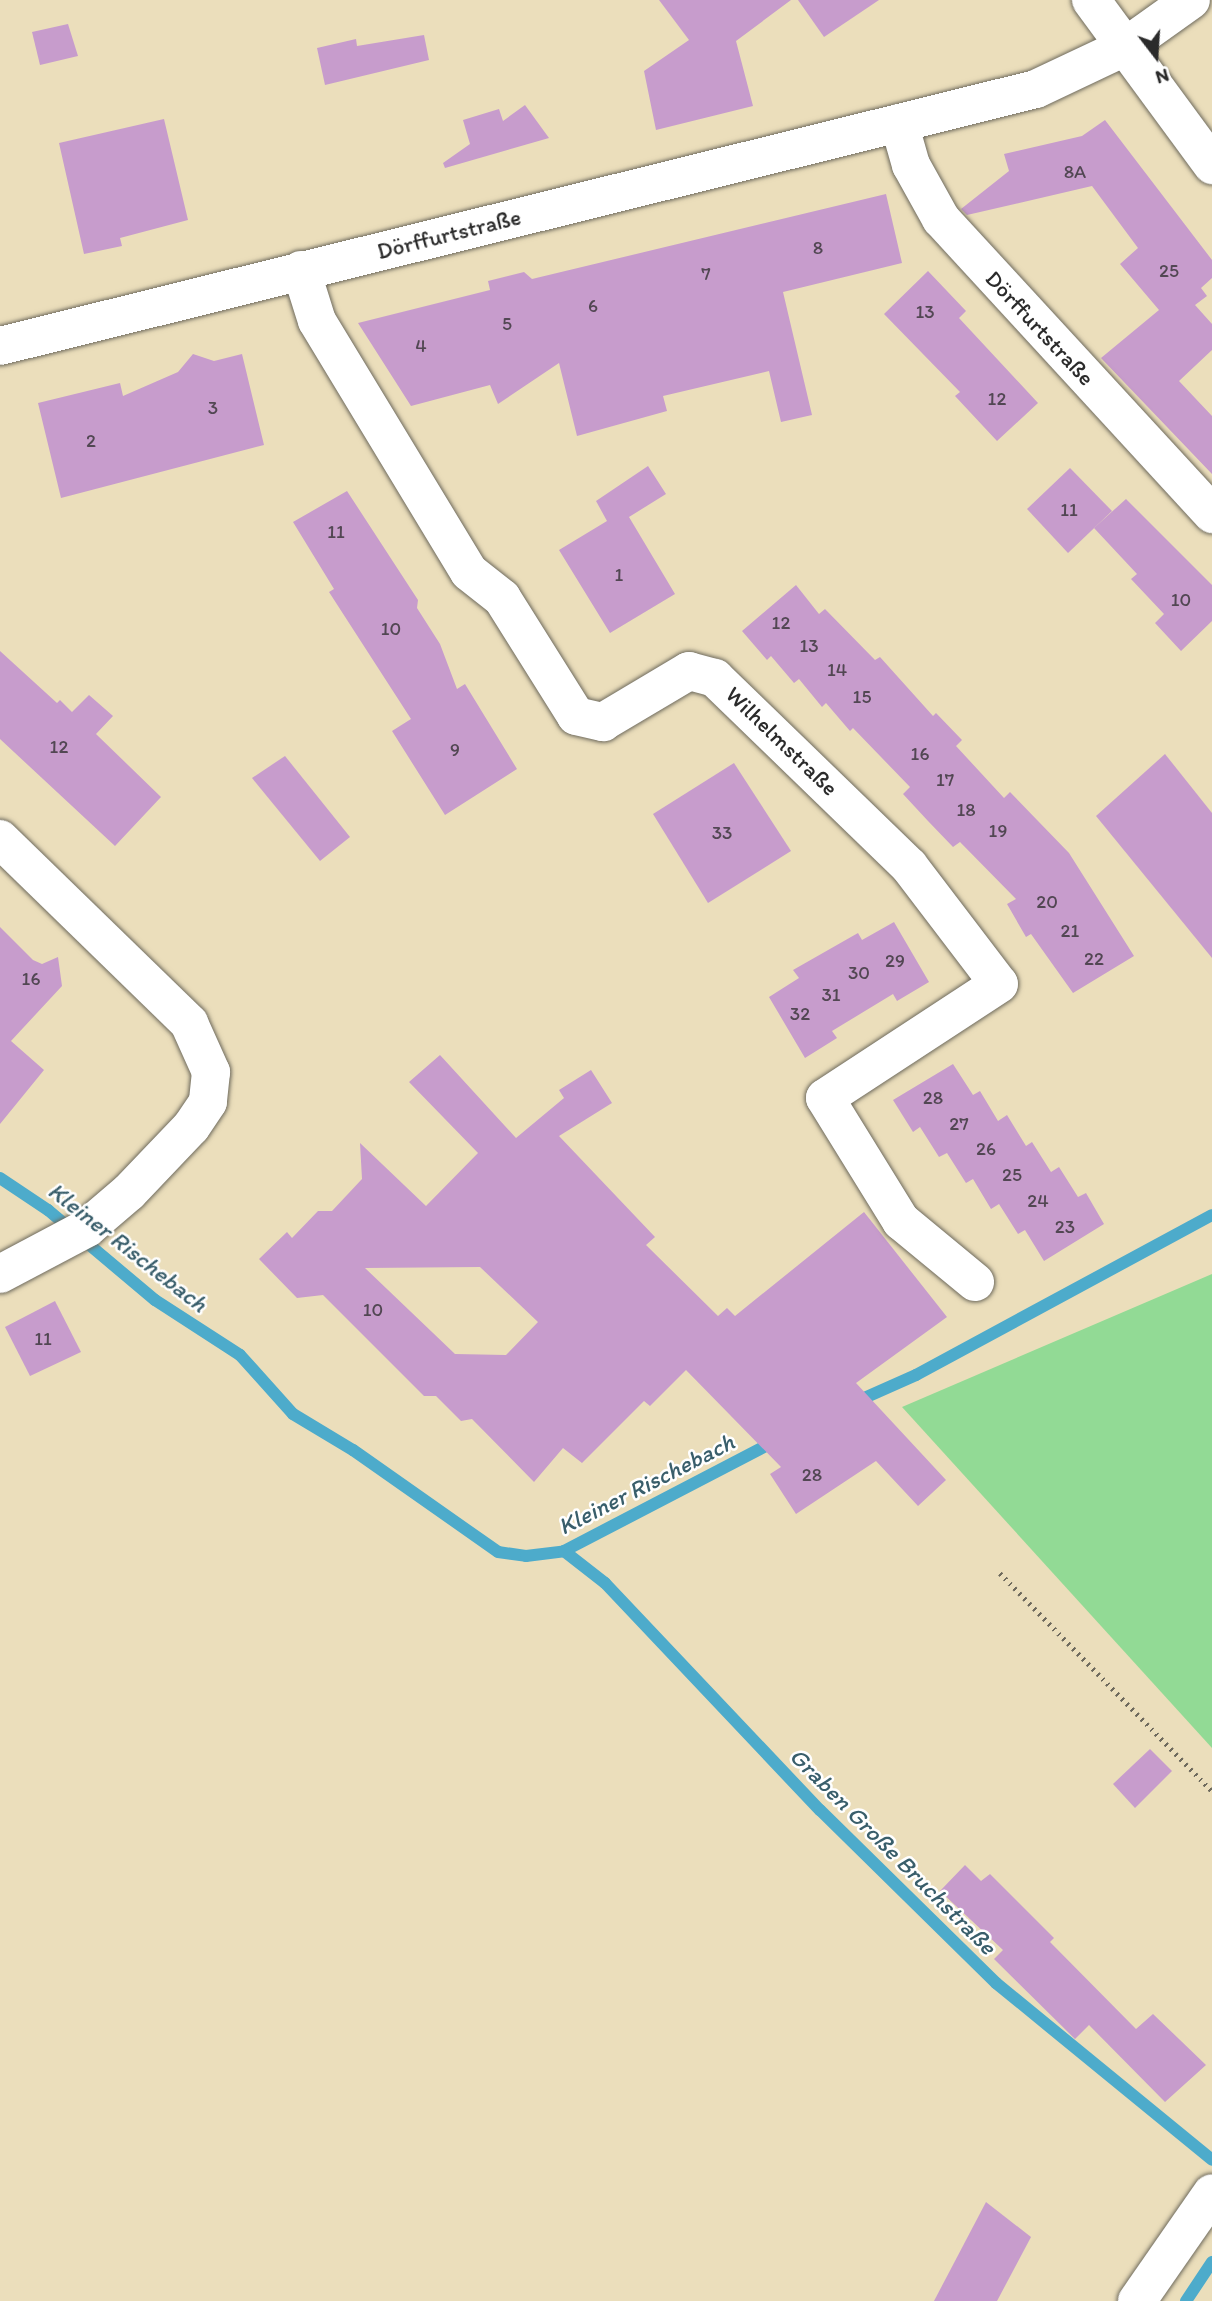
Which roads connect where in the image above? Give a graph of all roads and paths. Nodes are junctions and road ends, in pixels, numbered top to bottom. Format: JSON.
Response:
{"nodes":[{"id":1,"x":1091,"y":0,"type":"edge"},
{"id":2,"x":1191,"y":0,"type":"edge"},
{"id":3,"x":1125,"y":47,"type":"junction"},
{"id":4,"x":899,"y":123,"type":"junction"},
{"id":5,"x":1212,"y":165,"type":"edge"},
{"id":6,"x":301,"y":271,"type":"junction"},
{"id":7,"x":0,"y":346,"type":"edge"},
{"id":8,"x":1212,"y":514,"type":"edge"},
{"id":9,"x":0,"y":839,"type":"edge"},
{"id":10,"x":0,"y":1274,"type":"edge"},
{"id":11,"x":975,"y":1282,"type":"dead end"},
{"id":12,"x":1000,"y":1573,"type":"dead end"},
{"id":13,"x":1212,"y":1791,"type":"edge"},
{"id":14,"x":1212,"y":2193,"type":"edge"},
{"id":15,"x":1137,"y":2301,"type":"edge"}],
"edges":[{"from":1,"to":3,"type":"street"},
{"from":2,"to":3,"type":"street","name":"Dörffurtstraße"},
{"from":3,"to":4,"type":"street","name":"Dörffurtstraße"},
{"from":3,"to":5,"type":"street"},
{"from":4,"to":6,"type":"street","name":"Dörffurtstraße"},
{"from":4,"to":8,"type":"street","name":"Dörffurtstraße"},
{"from":6,"to":7,"type":"street","name":"Dörffurtstraße"},
{"from":6,"to":11,"type":"street","name":"Wilhelmstraße"},
{"from":9,"to":10,"type":"street"},
{"from":12,"to":13,"type":"path"},
{"from":14,"to":15,"type":"street"}]}
